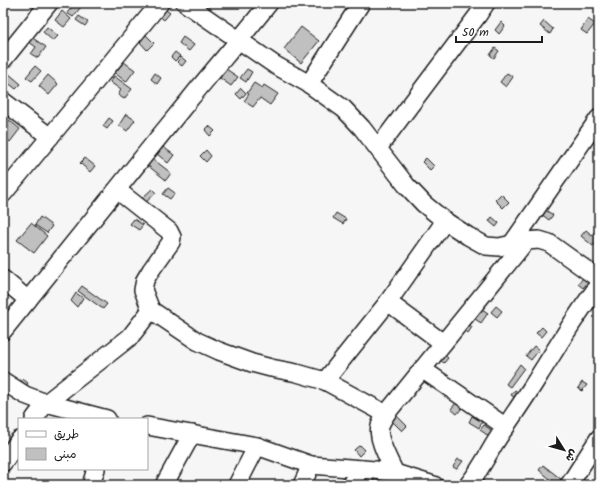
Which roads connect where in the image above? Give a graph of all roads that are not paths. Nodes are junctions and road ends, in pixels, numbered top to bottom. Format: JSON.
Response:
{"nodes":[{"id":1,"x":49,"y":3,"type":"edge"},
{"id":2,"x":160,"y":3,"type":"edge"},
{"id":3,"x":185,"y":3,"type":"edge"},
{"id":4,"x":269,"y":3,"type":"edge"},
{"id":5,"x":361,"y":3,"type":"edge"},
{"id":6,"x":486,"y":3,"type":"edge"},
{"id":7,"x":240,"y":40,"type":"junction"},
{"id":8,"x":3,"y":60,"type":"edge"},
{"id":9,"x":309,"y":84,"type":"junction"},
{"id":10,"x":3,"y":101,"type":"edge"},
{"id":11,"x":599,"y":118,"type":"edge"},
{"id":12,"x":50,"y":137,"type":"junction"},
{"id":13,"x":378,"y":148,"type":"junction"},
{"id":14,"x":117,"y":190,"type":"junction"},
{"id":15,"x":3,"y":194,"type":"edge"},
{"id":16,"x":445,"y":221,"type":"junction"},
{"id":17,"x":519,"y":243,"type":"junction"},
{"id":18,"x":3,"y":279,"type":"edge"},
{"id":19,"x":598,"y":279,"type":"edge"},
{"id":20,"x":28,"y":300,"type":"junction"},
{"id":21,"x":388,"y":302,"type":"junction"},
{"id":22,"x":151,"y":310,"type":"junction"},
{"id":23,"x":3,"y":331,"type":"edge"},
{"id":24,"x":443,"y":343,"type":"junction"},
{"id":25,"x":422,"y":369,"type":"junction"},
{"id":26,"x":3,"y":381,"type":"edge"},
{"id":27,"x":325,"y":381,"type":"junction"},
{"id":28,"x":46,"y":403,"type":"junction"},
{"id":29,"x":386,"y":414,"type":"junction"},
{"id":30,"x":35,"y":418,"type":"edge"},
{"id":31,"x":103,"y":418,"type":"edge"},
{"id":32,"x":148,"y":426,"type":"edge"},
{"id":33,"x":506,"y":427,"type":"junction"},
{"id":34,"x":192,"y":434,"type":"junction"},
{"id":35,"x":599,"y":438,"type":"edge"},
{"id":36,"x":18,"y":441,"type":"edge"},
{"id":37,"x":256,"y":446,"type":"junction"},
{"id":38,"x":3,"y":463,"type":"edge"},
{"id":39,"x":312,"y":465,"type":"junction"},
{"id":40,"x":362,"y":469,"type":"junction"},
{"id":41,"x":96,"y":470,"type":"edge"},
{"id":42,"x":395,"y":473,"type":"junction"},
{"id":43,"x":91,"y":485,"type":"edge"},
{"id":44,"x":164,"y":485,"type":"edge"},
{"id":45,"x":237,"y":485,"type":"edge"},
{"id":46,"x":302,"y":485,"type":"edge"},
{"id":47,"x":350,"y":485,"type":"edge"},
{"id":48,"x":434,"y":485,"type":"edge"},
{"id":49,"x":468,"y":485,"type":"edge"},
{"id":50,"x":569,"y":485,"type":"edge"}],
"edges":[{"from":1,"to":8,"type":"street"},
{"from":2,"to":12,"type":"street"},
{"from":3,"to":7,"type":"street"},
{"from":4,"to":7,"type":"street"},
{"from":5,"to":9,"type":"street"},
{"from":6,"to":13,"type":"street"},
{"from":7,"to":9,"type":"street"},
{"from":7,"to":14,"type":"street"},
{"from":9,"to":13,"type":"street"},
{"from":10,"to":12,"type":"street"},
{"from":11,"to":17,"type":"street"},
{"from":12,"to":15,"type":"street"},
{"from":13,"to":16,"type":"street"},
{"from":14,"to":20,"type":"street"},
{"from":14,"to":22,"type":"street"},
{"from":16,"to":17,"type":"street"},
{"from":16,"to":21,"type":"street"},
{"from":17,"to":19,"type":"street"},
{"from":17,"to":24,"type":"street"},
{"from":18,"to":20,"type":"street"},
{"from":19,"to":33,"type":"street"},
{"from":20,"to":23,"type":"street"},
{"from":21,"to":24,"type":"street"},
{"from":21,"to":27,"type":"street"},
{"from":22,"to":27,"type":"street"},
{"from":22,"to":28,"type":"street"},
{"from":24,"to":25,"type":"street"},
{"from":25,"to":29,"type":"street"},
{"from":25,"to":33,"type":"street"},
{"from":26,"to":28,"type":"street"},
{"from":27,"to":29,"type":"street"},
{"from":28,"to":30,"type":"street"},
{"from":28,"to":31,"type":"street"},
{"from":29,"to":42,"type":"street"},
{"from":32,"to":34,"type":"street"},
{"from":33,"to":49,"type":"street"},
{"from":34,"to":37,"type":"street"},
{"from":34,"to":44,"type":"street"},
{"from":35,"to":50,"type":"street"},
{"from":36,"to":38,"type":"street"},
{"from":37,"to":39,"type":"street"},
{"from":37,"to":45,"type":"street"},
{"from":39,"to":40,"type":"street"},
{"from":39,"to":46,"type":"street"},
{"from":40,"to":42,"type":"street"},
{"from":40,"to":47,"type":"street"},
{"from":41,"to":43,"type":"street"},
{"from":42,"to":48,"type":"street"}]}
